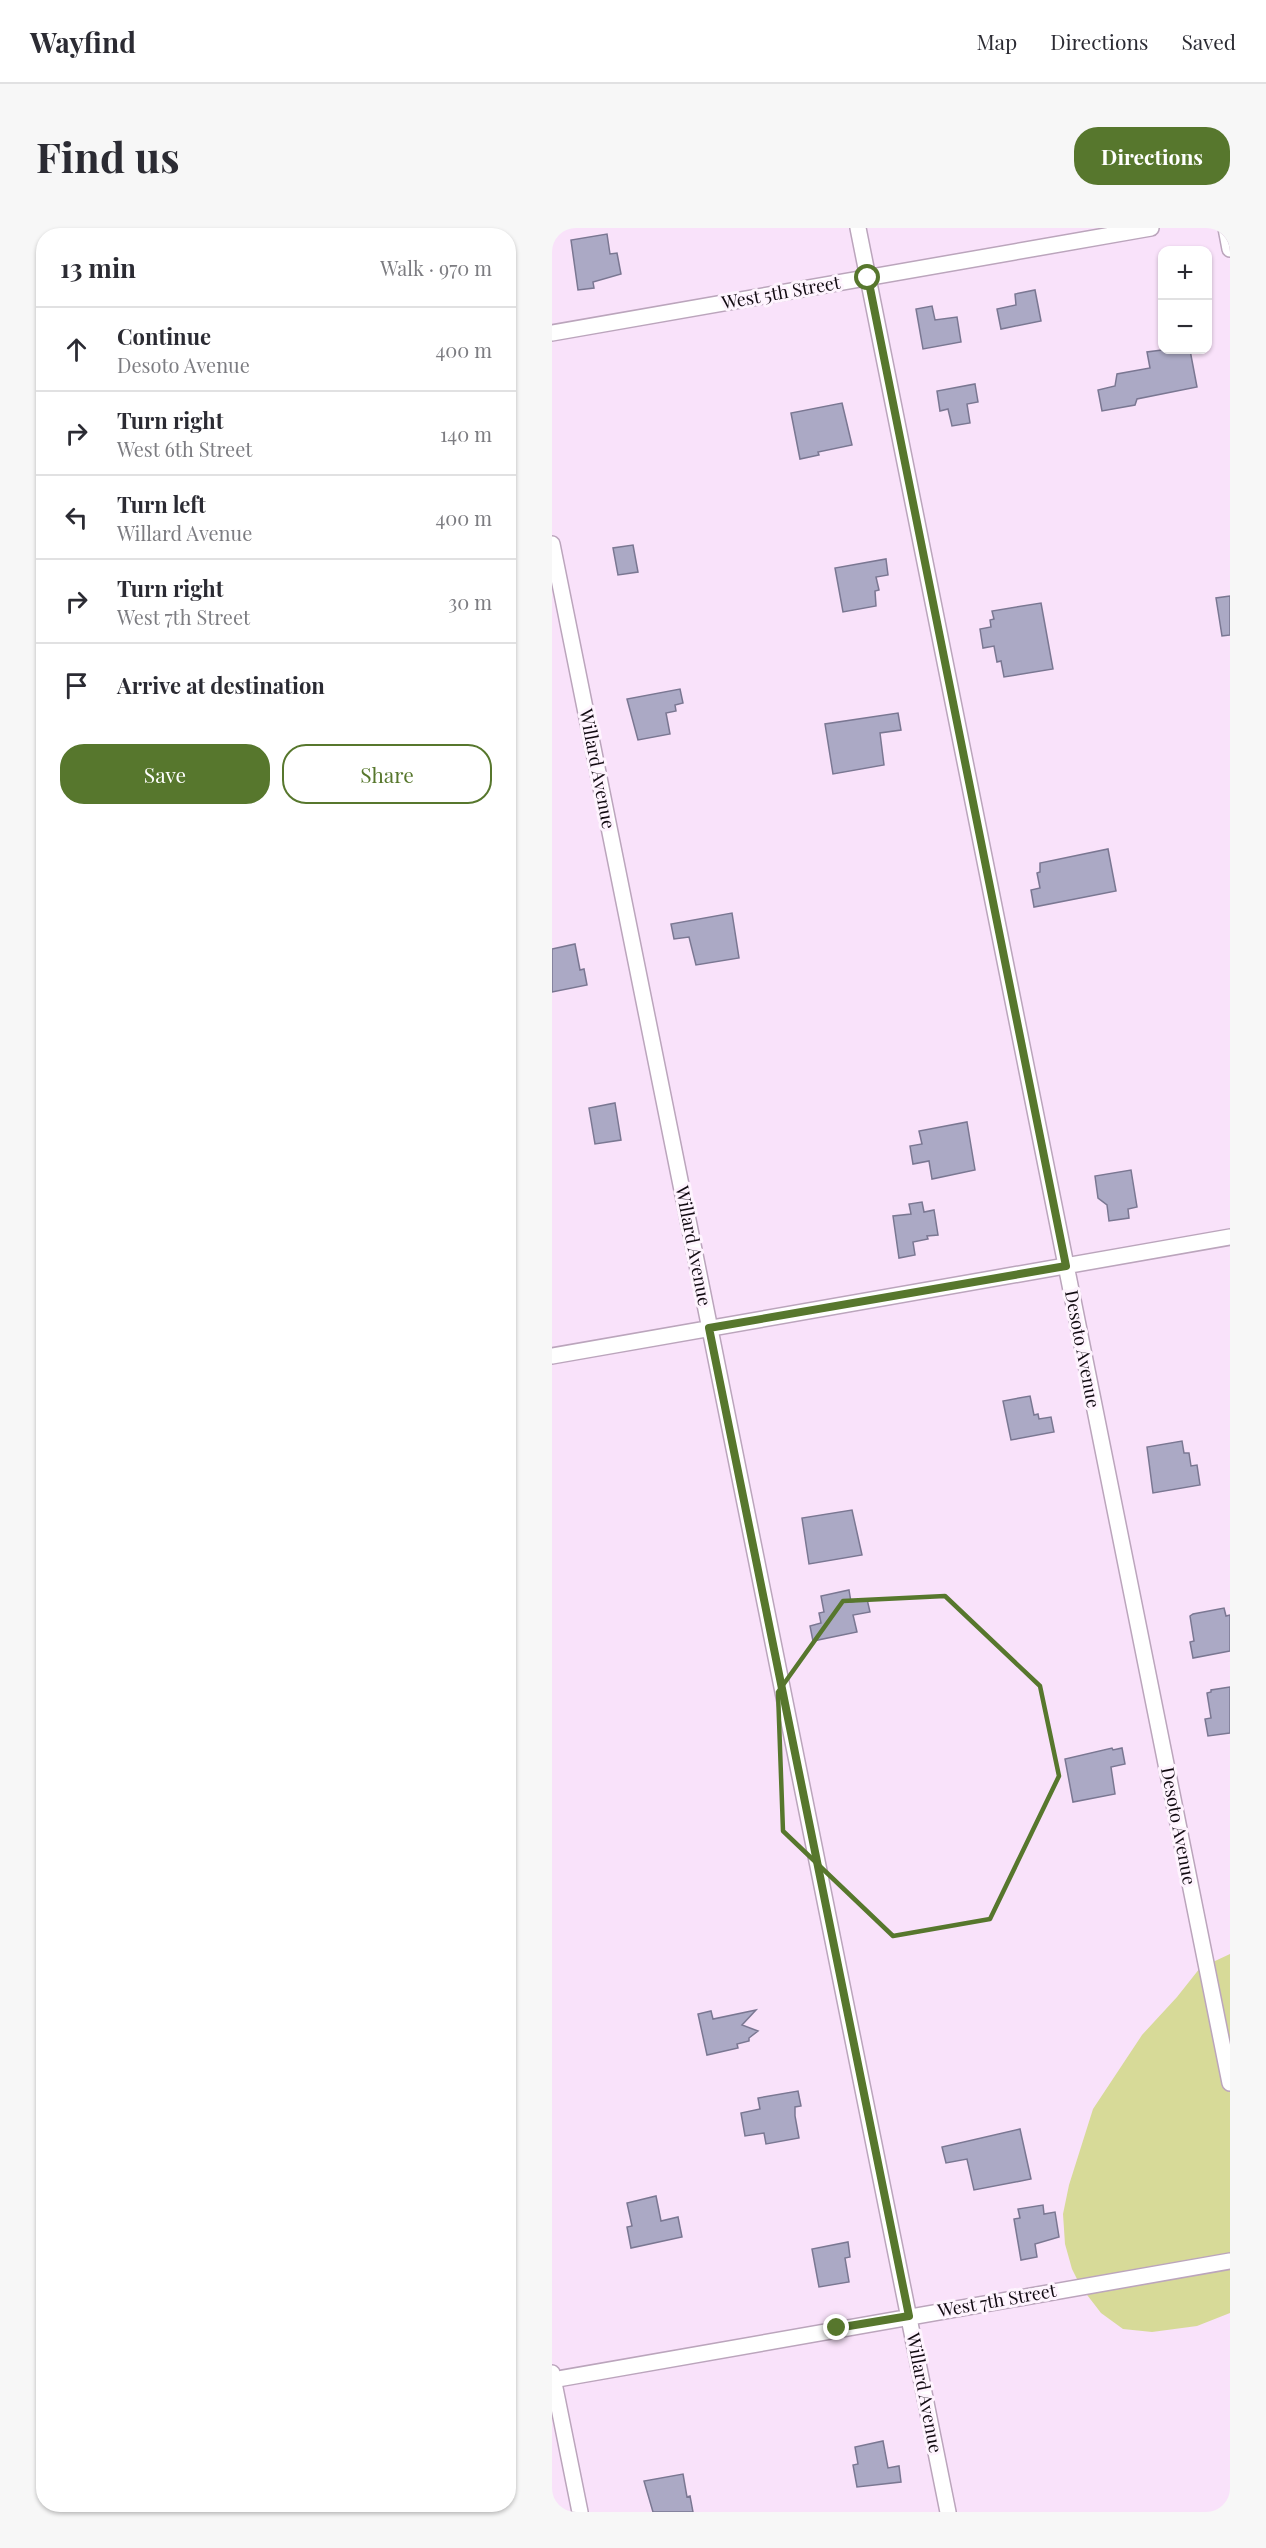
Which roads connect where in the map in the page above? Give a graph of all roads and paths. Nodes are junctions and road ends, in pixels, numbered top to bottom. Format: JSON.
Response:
{"nodes":[{"id":1,"x":858,"y":228,"type":"edge"},
{"id":2,"x":1151,"y":228,"type":"edge"},
{"id":3,"x":1226,"y":228,"type":"edge"},
{"id":4,"x":1230,"y":249,"type":"edge"},
{"id":5,"x":868,"y":278,"type":"junction"},
{"id":6,"x":552,"y":333,"type":"edge"},
{"id":7,"x":552,"y":544,"type":"edge"},
{"id":8,"x":1230,"y":1237,"type":"edge"},
{"id":9,"x":1066,"y":1266,"type":"junction"},
{"id":10,"x":709,"y":1328,"type":"junction"},
{"id":11,"x":552,"y":1356,"type":"edge"},
{"id":12,"x":1230,"y":2082,"type":"edge"},
{"id":13,"x":1230,"y":2261,"type":"edge"},
{"id":14,"x":909,"y":2316,"type":"junction"},
{"id":15,"x":552,"y":2377,"type":"edge"},
{"id":16,"x":580,"y":2512,"type":"edge"},
{"id":17,"x":948,"y":2512,"type":"edge"}],
"edges":[{"from":1,"to":5,"type":"street","name":"Desoto Avenue"},
{"from":2,"to":5,"type":"street","name":"West 5th Street"},
{"from":3,"to":4,"type":"street"},
{"from":5,"to":6,"type":"street","name":"West 5th Street"},
{"from":5,"to":9,"type":"street","name":"Desoto Avenue"},
{"from":7,"to":10,"type":"street","name":"Willard Avenue"},
{"from":8,"to":9,"type":"street"},
{"from":9,"to":10,"type":"street"},
{"from":9,"to":12,"type":"street","name":"Desoto Avenue"},
{"from":10,"to":11,"type":"street"},
{"from":10,"to":14,"type":"street","name":"Willard Avenue"},
{"from":13,"to":14,"type":"street","name":"West 7th Street"},
{"from":14,"to":15,"type":"street","name":"West 7th Street"},
{"from":14,"to":17,"type":"street","name":"Willard Avenue"},
{"from":15,"to":16,"type":"street"}]}
